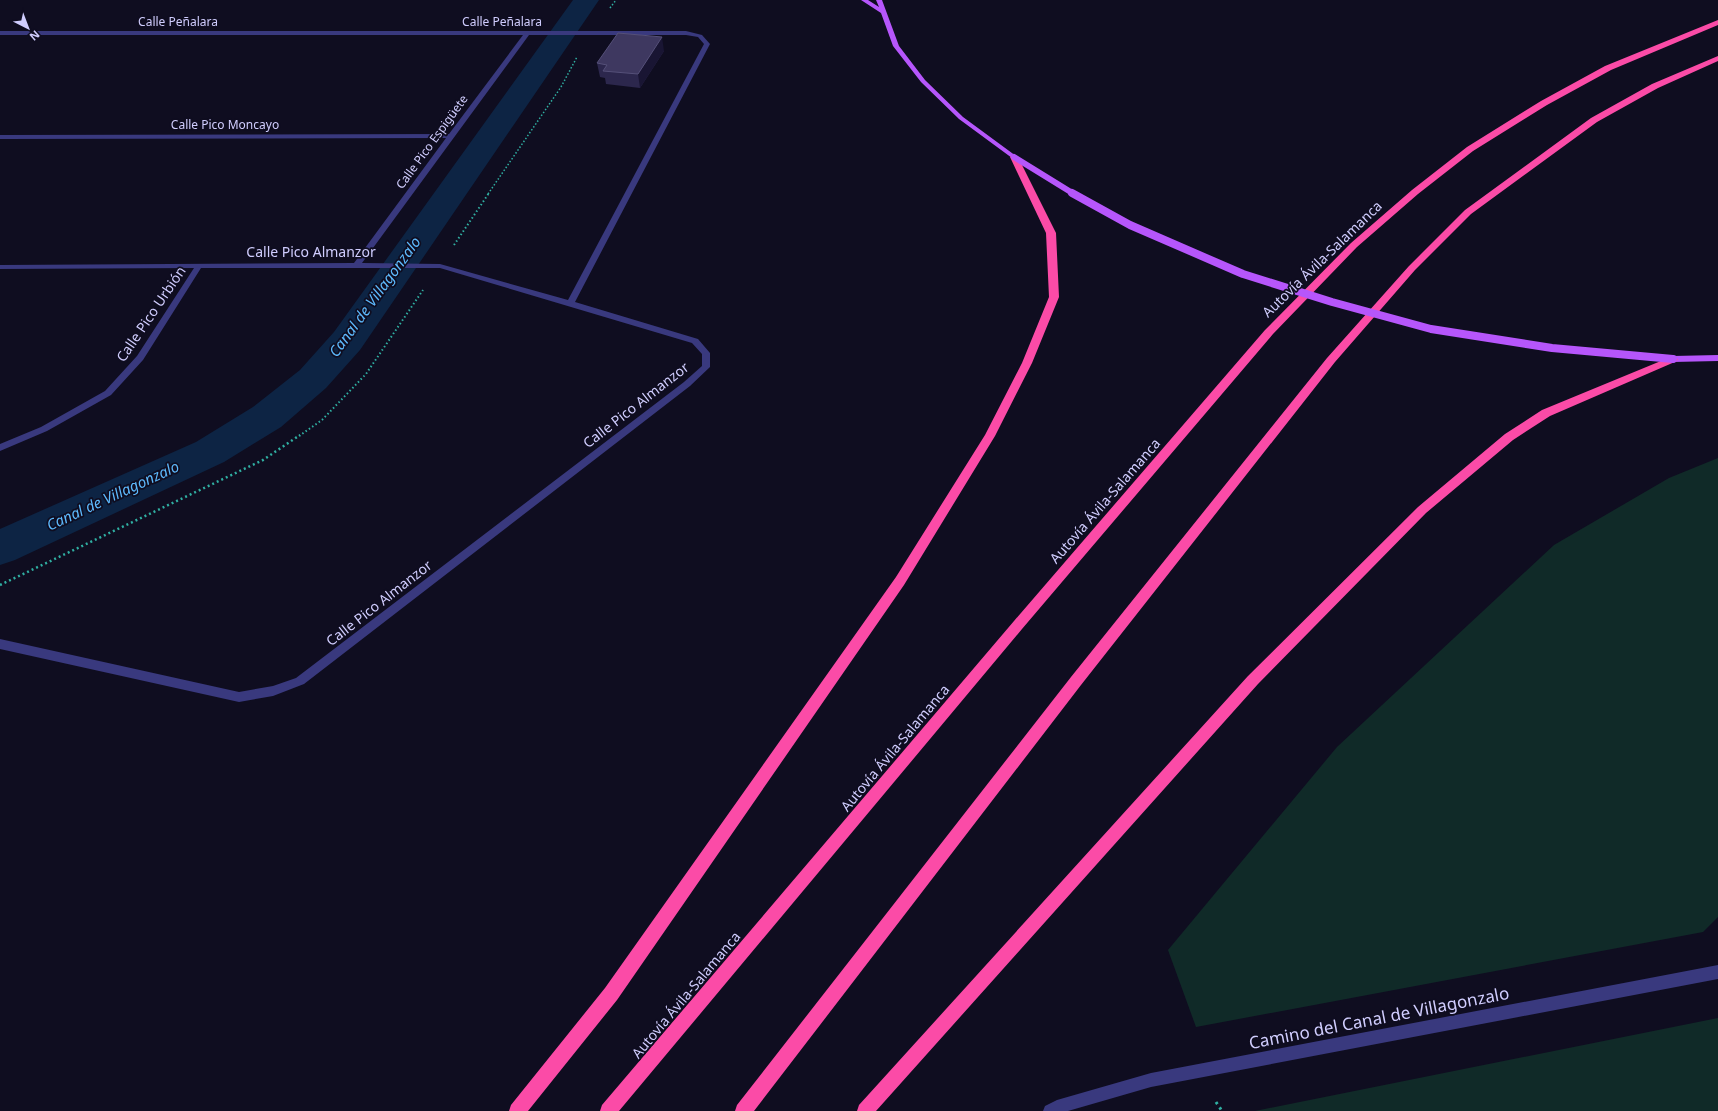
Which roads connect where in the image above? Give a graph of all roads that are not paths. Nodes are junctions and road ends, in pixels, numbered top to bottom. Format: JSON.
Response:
{"nodes":[{"id":1,"x":864,"y":0,"type":"edge"},
{"id":2,"x":879,"y":0,"type":"edge"},
{"id":3,"x":882,"y":11,"type":"junction"},
{"id":4,"x":1718,"y":22,"type":"edge"},
{"id":5,"x":0,"y":33,"type":"edge"},
{"id":6,"x":527,"y":33,"type":"junction"},
{"id":7,"x":1718,"y":58,"type":"edge"},
{"id":8,"x":450,"y":136,"type":"junction"},
{"id":9,"x":0,"y":137,"type":"edge"},
{"id":10,"x":1014,"y":157,"type":"junction"},
{"id":11,"x":356,"y":265,"type":"junction"},
{"id":12,"x":199,"y":266,"type":"junction"},
{"id":13,"x":0,"y":267,"type":"edge"},
{"id":14,"x":570,"y":303,"type":"junction"},
{"id":15,"x":1718,"y":358,"type":"edge"},
{"id":16,"x":1673,"y":359,"type":"junction"},
{"id":17,"x":0,"y":448,"type":"edge"},
{"id":18,"x":0,"y":644,"type":"edge"},
{"id":19,"x":1718,"y":972,"type":"edge"},
{"id":20,"x":517,"y":1111,"type":"edge"},
{"id":21,"x":608,"y":1111,"type":"edge"},
{"id":22,"x":742,"y":1111,"type":"edge"},
{"id":23,"x":865,"y":1111,"type":"edge"},
{"id":24,"x":1050,"y":1111,"type":"edge"}],
"edges":[{"from":1,"to":3,"type":"main road"},
{"from":2,"to":3,"type":"main road"},
{"from":3,"to":10,"type":"main road"},
{"from":4,"to":21,"type":"highway","name":"Autovía Ávila-Salamanca"},
{"from":5,"to":6,"type":"street","name":"Calle Peñalara"},
{"from":6,"to":8,"type":"street","name":"Calle Pico Espigüete"},
{"from":6,"to":14,"type":"street","name":"Calle Peñalara"},
{"from":7,"to":22,"type":"highway"},
{"from":8,"to":9,"type":"street","name":"Calle Pico Moncayo"},
{"from":8,"to":11,"type":"street","name":"Calle Pico Espigüete"},
{"from":10,"to":16,"type":"main road","bridge":true},
{"from":10,"to":20,"type":"highway"},
{"from":11,"to":12,"type":"street","name":"Calle Pico Almanzor"},
{"from":11,"to":14,"type":"street","name":"Calle Pico Almanzor"},
{"from":12,"to":13,"type":"street","name":"Calle Pico Almanzor"},
{"from":12,"to":17,"type":"street","name":"Calle Pico Urbión"},
{"from":14,"to":18,"type":"street","name":"Calle Pico Almanzor"},
{"from":15,"to":16,"type":"main road"},
{"from":16,"to":23,"type":"highway"},
{"from":19,"to":24,"type":"street","name":"Camino del Canal de Villagonzalo"}]}
